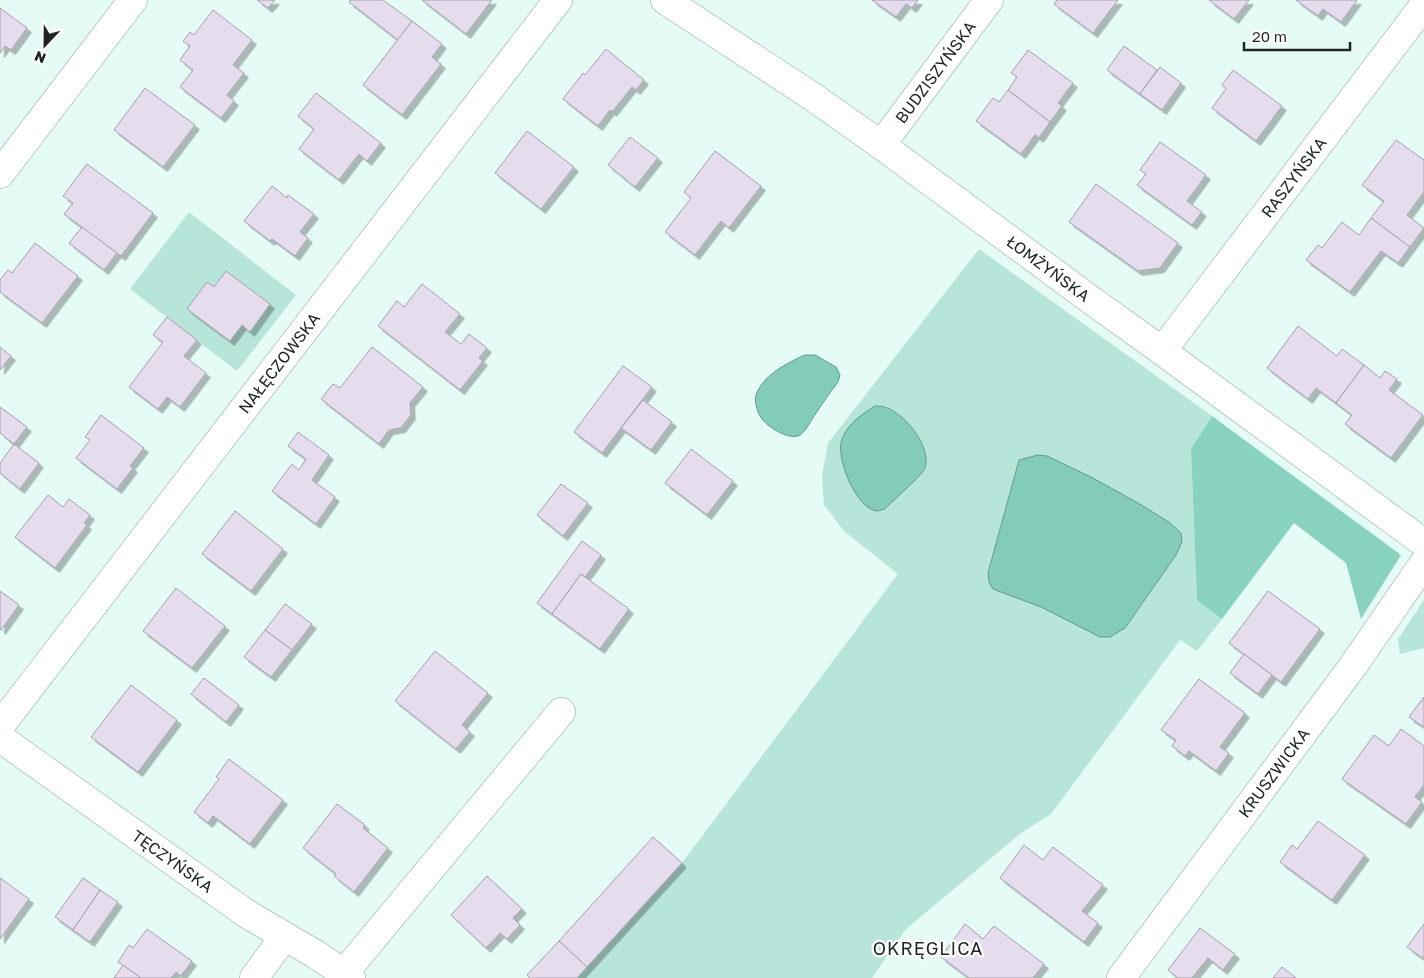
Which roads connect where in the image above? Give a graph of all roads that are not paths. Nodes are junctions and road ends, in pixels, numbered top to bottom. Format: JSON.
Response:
{"nodes":[{"id":1,"x":133,"y":0,"type":"edge"},
{"id":2,"x":558,"y":0,"type":"edge"},
{"id":3,"x":665,"y":0,"type":"edge"},
{"id":4,"x":989,"y":0,"type":"edge"},
{"id":5,"x":1424,"y":4,"type":"edge"},
{"id":6,"x":881,"y":145,"type":"junction"},
{"id":7,"x":0,"y":174,"type":"edge"},
{"id":8,"x":1162,"y":351,"type":"junction"},
{"id":9,"x":1424,"y":543,"type":"edge"},
{"id":10,"x":1424,"y":563,"type":"edge"},
{"id":11,"x":561,"y":712,"type":"dead end"},
{"id":12,"x":0,"y":726,"type":"edge"},
{"id":13,"x":0,"y":738,"type":"edge"},
{"id":14,"x":284,"y":937,"type":"junction"},
{"id":15,"x":348,"y":976,"type":"edge"},
{"id":16,"x":254,"y":978,"type":"edge"},
{"id":17,"x":1121,"y":978,"type":"edge"}],
"edges":[{"from":1,"to":7,"type":"street"},
{"from":2,"to":12,"type":"street","name":"NAŁĘCZOWSKA"},
{"from":3,"to":6,"type":"street","name":"ŁOMŻYŃSKA"},
{"from":4,"to":6,"type":"street","name":"BUDZISZYŃSKA"},
{"from":5,"to":8,"type":"street","name":"RASZYŃSKA"},
{"from":6,"to":8,"type":"street","name":"ŁOMŻYŃSKA"},
{"from":8,"to":9,"type":"street","name":"ŁOMŻYŃSKA"},
{"from":10,"to":17,"type":"street","name":"KRUSZWICKA"},
{"from":11,"to":15,"type":"street"},
{"from":13,"to":14,"type":"street","name":"TĘCZYŃSKA"},
{"from":14,"to":15,"type":"street","name":"TĘCZYŃSKA"},
{"from":14,"to":16,"type":"street"}]}
